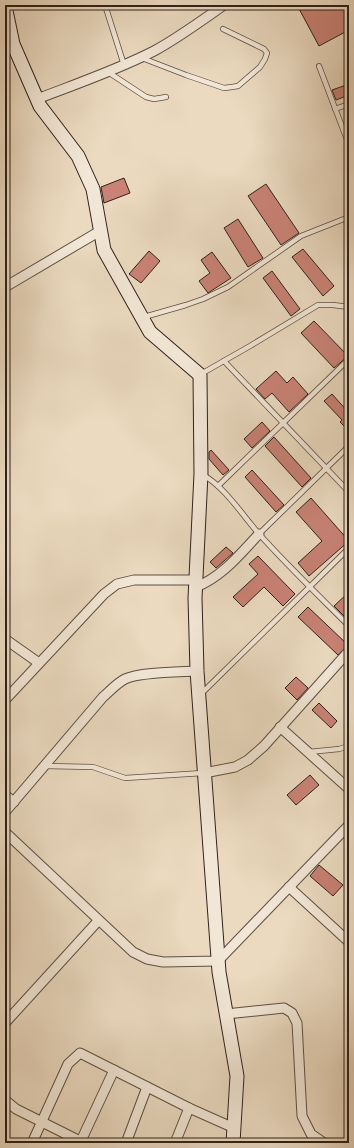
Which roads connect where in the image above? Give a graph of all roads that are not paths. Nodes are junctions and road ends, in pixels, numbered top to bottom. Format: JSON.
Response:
{"nodes":[{"id":1,"x":105,"y":5,"type":"edge"},
{"id":2,"x":224,"y":5,"type":"edge"},
{"id":3,"x":5,"y":6,"type":"edge"},
{"id":4,"x":223,"y":29,"type":"dead end"},
{"id":5,"x":8,"y":40,"type":"edge"},
{"id":6,"x":140,"y":57,"type":"junction"},
{"id":7,"x":124,"y":65,"type":"junction"},
{"id":8,"x":319,"y":66,"type":"dead end"},
{"id":9,"x":108,"y":72,"type":"junction"},
{"id":10,"x":166,"y":97,"type":"dead end"},
{"id":11,"x":37,"y":99,"type":"junction"},
{"id":12,"x":349,"y":104,"type":"edge"},
{"id":13,"x":335,"y":109,"type":"junction"},
{"id":14,"x":349,"y":145,"type":"edge"},
{"id":15,"x":349,"y":217,"type":"edge"},
{"id":16,"x":100,"y":231,"type":"junction"},
{"id":17,"x":5,"y":287,"type":"edge"},
{"id":18,"x":349,"y":307,"type":"edge"},
{"id":19,"x":142,"y":317,"type":"junction"},
{"id":20,"x":349,"y":359,"type":"edge"},
{"id":21,"x":224,"y":361,"type":"junction"},
{"id":22,"x":200,"y":375,"type":"junction"},
{"id":23,"x":283,"y":423,"type":"junction"},
{"id":24,"x":349,"y":446,"type":"edge"},
{"id":25,"x":327,"y":468,"type":"junction"},
{"id":26,"x":201,"y":474,"type":"junction"},
{"id":27,"x":218,"y":486,"type":"junction"},
{"id":28,"x":349,"y":492,"type":"edge"},
{"id":29,"x":259,"y":534,"type":"junction"},
{"id":30,"x":349,"y":548,"type":"edge"},
{"id":31,"x":196,"y":583,"type":"junction"},
{"id":32,"x":309,"y":586,"type":"junction"},
{"id":33,"x":349,"y":626,"type":"edge"},
{"id":34,"x":5,"y":639,"type":"edge"},
{"id":35,"x":349,"y":651,"type":"edge"},
{"id":36,"x":40,"y":663,"type":"junction"},
{"id":37,"x":197,"y":671,"type":"junction"},
{"id":38,"x":199,"y":697,"type":"junction"},
{"id":39,"x":5,"y":700,"type":"edge"},
{"id":40,"x":280,"y":727,"type":"junction"},
{"id":41,"x":349,"y":746,"type":"edge"},
{"id":42,"x":307,"y":752,"type":"junction"},
{"id":43,"x":45,"y":766,"type":"junction"},
{"id":44,"x":204,"y":773,"type":"junction"},
{"id":45,"x":349,"y":789,"type":"edge"},
{"id":46,"x":5,"y":795,"type":"edge"},
{"id":47,"x":14,"y":802,"type":"junction"},
{"id":48,"x":5,"y":812,"type":"edge"},
{"id":49,"x":349,"y":825,"type":"edge"},
{"id":50,"x":5,"y":832,"type":"edge"},
{"id":51,"x":289,"y":887,"type":"junction"},
{"id":52,"x":98,"y":920,"type":"junction"},
{"id":53,"x":349,"y":942,"type":"edge"},
{"id":54,"x":218,"y":961,"type":"junction"},
{"id":55,"x":226,"y":1014,"type":"junction"},
{"id":56,"x":5,"y":1023,"type":"edge"},
{"id":57,"x":114,"y":1070,"type":"junction"},
{"id":58,"x":147,"y":1087,"type":"junction"},
{"id":59,"x":6,"y":1103,"type":"edge"},
{"id":60,"x":189,"y":1108,"type":"junction"},
{"id":61,"x":41,"y":1122,"type":"junction"},
{"id":62,"x":234,"y":1128,"type":"junction"},
{"id":63,"x":81,"y":1142,"type":"edge"},
{"id":64,"x":32,"y":1143,"type":"edge"},
{"id":65,"x":126,"y":1143,"type":"edge"},
{"id":66,"x":175,"y":1143,"type":"edge"},
{"id":67,"x":233,"y":1143,"type":"edge"},
{"id":68,"x":324,"y":1143,"type":"edge"}],
"edges":[{"from":1,"to":7,"type":"lane"},
{"from":2,"to":6,"type":"street"},
{"from":3,"to":5,"type":"street"},
{"from":4,"to":6,"type":"lane"},
{"from":5,"to":11,"type":"street"},
{"from":6,"to":7,"type":"street"},
{"from":7,"to":9,"type":"street"},
{"from":8,"to":13,"type":"lane"},
{"from":9,"to":10,"type":"lane"},
{"from":9,"to":11,"type":"street"},
{"from":11,"to":16,"type":"street"},
{"from":12,"to":13,"type":"lane"},
{"from":13,"to":14,"type":"lane"},
{"from":15,"to":19,"type":"lane"},
{"from":16,"to":17,"type":"street"},
{"from":16,"to":19,"type":"street"},
{"from":18,"to":21,"type":"lane"},
{"from":19,"to":22,"type":"street"},
{"from":20,"to":23,"type":"lane"},
{"from":21,"to":22,"type":"lane"},
{"from":21,"to":23,"type":"lane"},
{"from":22,"to":26,"type":"street"},
{"from":23,"to":25,"type":"lane"},
{"from":23,"to":27,"type":"lane"},
{"from":24,"to":25,"type":"lane"},
{"from":25,"to":28,"type":"lane"},
{"from":25,"to":29,"type":"lane"},
{"from":26,"to":27,"type":"lane"},
{"from":26,"to":31,"type":"street"},
{"from":27,"to":29,"type":"lane"},
{"from":29,"to":31,"type":"street"},
{"from":29,"to":32,"type":"lane"},
{"from":30,"to":32,"type":"lane"},
{"from":31,"to":36,"type":"street"},
{"from":31,"to":37,"type":"street"},
{"from":32,"to":33,"type":"lane"},
{"from":32,"to":38,"type":"lane"},
{"from":34,"to":36,"type":"street"},
{"from":35,"to":40,"type":"street"},
{"from":36,"to":39,"type":"street"},
{"from":37,"to":38,"type":"street"},
{"from":37,"to":43,"type":"street"},
{"from":38,"to":44,"type":"street"},
{"from":40,"to":42,"type":"street"},
{"from":40,"to":44,"type":"street"},
{"from":41,"to":42,"type":"lane"},
{"from":42,"to":45,"type":"street"},
{"from":43,"to":44,"type":"lane"},
{"from":43,"to":47,"type":"street"},
{"from":44,"to":54,"type":"street"},
{"from":46,"to":47,"type":"street"},
{"from":47,"to":48,"type":"street"},
{"from":49,"to":51,"type":"street"},
{"from":50,"to":52,"type":"street"},
{"from":51,"to":53,"type":"street"},
{"from":51,"to":54,"type":"street"},
{"from":52,"to":54,"type":"street"},
{"from":52,"to":56,"type":"street"},
{"from":54,"to":55,"type":"street"},
{"from":55,"to":62,"type":"street"},
{"from":55,"to":68,"type":"street"},
{"from":57,"to":58,"type":"street"},
{"from":57,"to":61,"type":"street"},
{"from":57,"to":63,"type":"street"},
{"from":58,"to":60,"type":"street"},
{"from":58,"to":65,"type":"street"},
{"from":59,"to":61,"type":"street"},
{"from":60,"to":62,"type":"street"},
{"from":60,"to":66,"type":"street"},
{"from":61,"to":63,"type":"street"},
{"from":61,"to":64,"type":"street"},
{"from":62,"to":67,"type":"street"}]}
